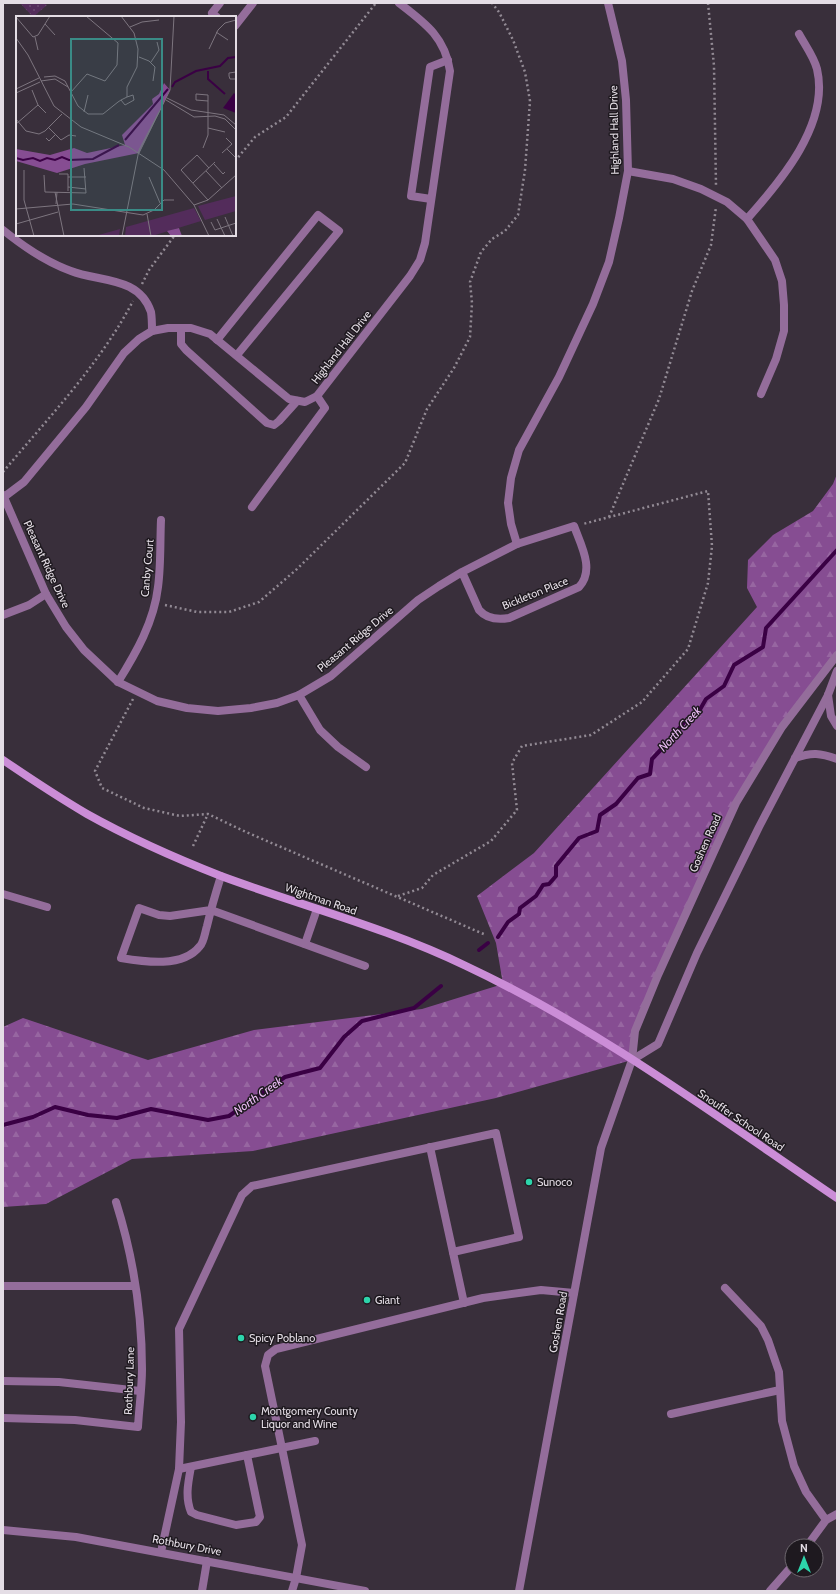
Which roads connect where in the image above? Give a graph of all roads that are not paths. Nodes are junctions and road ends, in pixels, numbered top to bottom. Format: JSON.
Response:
{"nodes":[{"id":1,"x":220,"y":3,"type":"edge"},
{"id":2,"x":253,"y":3,"type":"edge"},
{"id":3,"x":399,"y":3,"type":"edge"},
{"id":4,"x":608,"y":3,"type":"edge"},
{"id":5,"x":216,"y":16,"type":"edge"},
{"id":6,"x":236,"y":25,"type":"edge"},
{"id":7,"x":799,"y":34,"type":"dead end"},
{"id":8,"x":448,"y":60,"type":"junction"},
{"id":9,"x":628,"y":171,"type":"junction"},
{"id":10,"x":431,"y":199,"type":"junction"},
{"id":11,"x":747,"y":219,"type":"junction"},
{"id":12,"x":3,"y":230,"type":"edge"},
{"id":13,"x":181,"y":328,"type":"junction"},
{"id":14,"x":152,"y":330,"type":"junction"},
{"id":15,"x":217,"y":340,"type":"junction"},
{"id":16,"x":237,"y":355,"type":"junction"},
{"id":17,"x":762,"y":394,"type":"dead end"},
{"id":18,"x":317,"y":396,"type":"junction"},
{"id":19,"x":297,"y":401,"type":"junction"},
{"id":20,"x":3,"y":496,"type":"edge"},
{"id":21,"x":252,"y":507,"type":"dead end"},
{"id":22,"x":161,"y":520,"type":"dead end"},
{"id":23,"x":574,"y":526,"type":"joint"},
{"id":24,"x":518,"y":544,"type":"junction"},
{"id":25,"x":462,"y":572,"type":"junction"},
{"id":26,"x":46,"y":594,"type":"junction"},
{"id":27,"x":3,"y":615,"type":"edge"},
{"id":28,"x":837,"y":655,"type":"edge"},
{"id":29,"x":837,"y":671,"type":"edge"},
{"id":30,"x":118,"y":682,"type":"junction"},
{"id":31,"x":298,"y":695,"type":"junction"},
{"id":32,"x":828,"y":695,"type":"junction"},
{"id":33,"x":837,"y":726,"type":"edge"},
{"id":34,"x":795,"y":758,"type":"junction"},
{"id":35,"x":837,"y":759,"type":"edge"},
{"id":36,"x":3,"y":760,"type":"edge"},
{"id":37,"x":366,"y":767,"type":"dead end"},
{"id":38,"x":221,"y":876,"type":"junction"},
{"id":39,"x":3,"y":894,"type":"edge"},
{"id":40,"x":47,"y":907,"type":"dead end"},
{"id":41,"x":317,"y":909,"type":"junction"},
{"id":42,"x":211,"y":910,"type":"junction"},
{"id":43,"x":305,"y":944,"type":"junction"},
{"id":44,"x":365,"y":966,"type":"dead end"},
{"id":45,"x":632,"y":1060,"type":"junction"},
{"id":46,"x":430,"y":1147,"type":"junction"},
{"id":47,"x":837,"y":1198,"type":"edge"},
{"id":48,"x":116,"y":1202,"type":"dead end"},
{"id":49,"x":453,"y":1252,"type":"junction"},
{"id":50,"x":3,"y":1286,"type":"edge"},
{"id":51,"x":135,"y":1286,"type":"junction"},
{"id":52,"x":725,"y":1288,"type":"dead end"},
{"id":53,"x":574,"y":1293,"type":"junction"},
{"id":54,"x":464,"y":1303,"type":"junction"},
{"id":55,"x":3,"y":1381,"type":"edge"},
{"id":56,"x":780,"y":1390,"type":"junction"},
{"id":57,"x":140,"y":1391,"type":"junction"},
{"id":58,"x":671,"y":1414,"type":"dead end"},
{"id":59,"x":3,"y":1418,"type":"edge"},
{"id":60,"x":315,"y":1441,"type":"dead end"},
{"id":61,"x":282,"y":1448,"type":"junction"},
{"id":62,"x":247,"y":1455,"type":"junction"},
{"id":63,"x":191,"y":1467,"type":"junction"},
{"id":64,"x":179,"y":1469,"type":"junction"},
{"id":65,"x":837,"y":1514,"type":"edge"},
{"id":66,"x":826,"y":1520,"type":"junction"},
{"id":67,"x":3,"y":1530,"type":"edge"},
{"id":68,"x":813,"y":1538,"type":"edge"},
{"id":69,"x":161,"y":1552,"type":"junction"},
{"id":70,"x":207,"y":1560,"type":"junction"},
{"id":71,"x":784,"y":1575,"type":"edge"},
{"id":72,"x":296,"y":1578,"type":"junction"},
{"id":73,"x":202,"y":1591,"type":"edge"},
{"id":74,"x":292,"y":1591,"type":"edge"},
{"id":75,"x":297,"y":1591,"type":"edge"},
{"id":76,"x":365,"y":1591,"type":"edge"},
{"id":77,"x":519,"y":1591,"type":"edge"},
{"id":78,"x":770,"y":1591,"type":"edge"}],
"edges":[{"from":1,"to":5,"type":"street"},
{"from":2,"to":6,"type":"street"},
{"from":3,"to":8,"type":"street","name":"Highland Hall Drive"},
{"from":4,"to":9,"type":"street","name":"Highland Hall Drive"},
{"from":7,"to":11,"type":"street"},
{"from":8,"to":10,"type":"street","name":"Highland Hall Drive"},
{"from":8,"to":10,"type":"street"},
{"from":9,"to":11,"type":"street"},
{"from":9,"to":24,"type":"street","name":"Highland Hall Drive"},
{"from":10,"to":18,"type":"street","name":"Highland Hall Drive"},
{"from":11,"to":17,"type":"street"},
{"from":12,"to":14,"type":"street"},
{"from":13,"to":14,"type":"street"},
{"from":13,"to":15,"type":"street"},
{"from":13,"to":19,"type":"street"},
{"from":14,"to":20,"type":"street"},
{"from":15,"to":16,"type":"street"},
{"from":15,"to":16,"type":"street"},
{"from":16,"to":19,"type":"street"},
{"from":18,"to":19,"type":"street","name":"Highland Hall Drive"},
{"from":18,"to":21,"type":"street"},
{"from":20,"to":26,"type":"street","name":"Pleasant Ridge Drive"},
{"from":22,"to":30,"type":"street","name":"Canby Court"},
{"from":23,"to":24,"type":"street","name":"Pleasant Ridge Drive"},
{"from":23,"to":25,"type":"street","name":"Bickleton Place"},
{"from":24,"to":25,"type":"street","name":"Pleasant Ridge Drive"},
{"from":25,"to":31,"type":"street","name":"Pleasant Ridge Drive"},
{"from":26,"to":27,"type":"street"},
{"from":26,"to":30,"type":"street","name":"Pleasant Ridge Drive"},
{"from":28,"to":45,"type":"street","name":"Goshen Road"},
{"from":29,"to":32,"type":"street"},
{"from":30,"to":31,"type":"street","name":"Pleasant Ridge Drive"},
{"from":31,"to":37,"type":"street"},
{"from":32,"to":33,"type":"street"},
{"from":32,"to":34,"type":"street"},
{"from":34,"to":35,"type":"street"},
{"from":34,"to":45,"type":"street"},
{"from":36,"to":38,"type":"main road","name":"Wightman Road"},
{"from":38,"to":41,"type":"main road","name":"Wightman Road"},
{"from":38,"to":42,"type":"street"},
{"from":39,"to":40,"type":"street"},
{"from":41,"to":43,"type":"street"},
{"from":41,"to":45,"type":"main road","name":"Wightman Road"},
{"from":42,"to":42,"type":"street"},
{"from":42,"to":43,"type":"street"},
{"from":43,"to":44,"type":"street"},
{"from":45,"to":47,"type":"main road","name":"Snouffer School Road"},
{"from":45,"to":53,"type":"street","name":"Goshen Road"},
{"from":46,"to":49,"type":"street"},
{"from":46,"to":49,"type":"street"},
{"from":46,"to":64,"type":"street"},
{"from":48,"to":51,"type":"street","name":"Rothbury Lane"},
{"from":49,"to":54,"type":"street"},
{"from":50,"to":51,"type":"street"},
{"from":51,"to":57,"type":"street","name":"Rothbury Lane"},
{"from":52,"to":56,"type":"street"},
{"from":53,"to":54,"type":"street"},
{"from":53,"to":77,"type":"street","name":"Goshen Road"},
{"from":54,"to":61,"type":"street"},
{"from":55,"to":57,"type":"street"},
{"from":56,"to":58,"type":"street"},
{"from":56,"to":66,"type":"street"},
{"from":57,"to":59,"type":"street","name":"Rothbury Lane"},
{"from":60,"to":61,"type":"street"},
{"from":61,"to":62,"type":"street"},
{"from":61,"to":72,"type":"street"},
{"from":62,"to":63,"type":"street"},
{"from":62,"to":63,"type":"street"},
{"from":63,"to":64,"type":"street"},
{"from":64,"to":69,"type":"street"},
{"from":65,"to":66,"type":"street"},
{"from":66,"to":68,"type":"street"},
{"from":67,"to":69,"type":"street","name":"Rothbury Drive"},
{"from":69,"to":70,"type":"street","name":"Rothbury Drive"},
{"from":70,"to":72,"type":"street","name":"Rothbury Drive"},
{"from":70,"to":73,"type":"street"},
{"from":71,"to":78,"type":"street"},
{"from":72,"to":74,"type":"street"},
{"from":72,"to":75,"type":"street"},
{"from":72,"to":76,"type":"street","name":"Rothbury Drive"}]}
